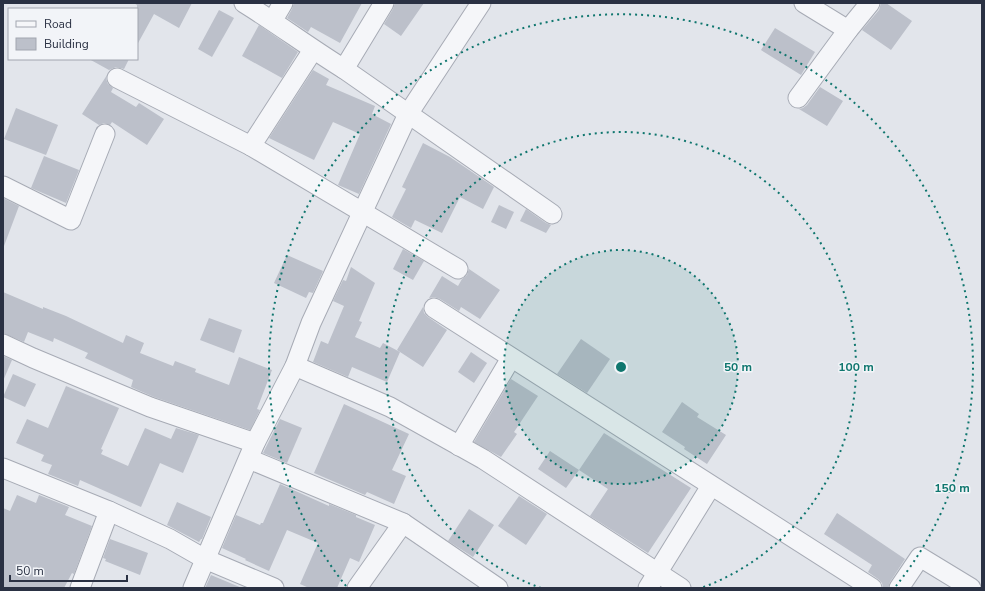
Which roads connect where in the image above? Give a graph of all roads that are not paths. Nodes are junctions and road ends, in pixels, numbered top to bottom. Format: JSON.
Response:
{"nodes":[{"id":1,"x":244,"y":3,"type":"edge"},
{"id":2,"x":283,"y":3,"type":"edge"},
{"id":3,"x":384,"y":3,"type":"edge"},
{"id":4,"x":481,"y":3,"type":"edge"},
{"id":5,"x":804,"y":3,"type":"edge"},
{"id":6,"x":870,"y":3,"type":"edge"},
{"id":7,"x":273,"y":20,"type":"junction"},
{"id":8,"x":848,"y":30,"type":"junction"},
{"id":9,"x":313,"y":50,"type":"junction"},
{"id":10,"x":344,"y":69,"type":"junction"},
{"id":11,"x":118,"y":78,"type":"dead end"},
{"id":12,"x":798,"y":98,"type":"dead end"},
{"id":13,"x":408,"y":114,"type":"junction"},
{"id":14,"x":105,"y":134,"type":"dead end"},
{"id":15,"x":251,"y":146,"type":"junction"},
{"id":16,"x":3,"y":186,"type":"edge"},
{"id":17,"x":362,"y":213,"type":"junction"},
{"id":18,"x":552,"y":214,"type":"dead end"},
{"id":19,"x":458,"y":269,"type":"dead end"},
{"id":20,"x":434,"y":308,"type":"dead end"},
{"id":21,"x":3,"y":344,"type":"edge"},
{"id":22,"x":511,"y":358,"type":"junction"},
{"id":23,"x":295,"y":366,"type":"junction"},
{"id":24,"x":460,"y":446,"type":"junction"},
{"id":25,"x":252,"y":451,"type":"junction"},
{"id":26,"x":3,"y":468,"type":"edge"},
{"id":27,"x":711,"y":486,"type":"junction"},
{"id":28,"x":109,"y":511,"type":"junction"},
{"id":29,"x":402,"y":523,"type":"junction"},
{"id":30,"x":205,"y":559,"type":"junction"},
{"id":31,"x":653,"y":580,"type":"edge"},
{"id":32,"x":80,"y":588,"type":"edge"},
{"id":33,"x":193,"y":588,"type":"edge"},
{"id":34,"x":274,"y":588,"type":"edge"},
{"id":35,"x":357,"y":588,"type":"edge"},
{"id":36,"x":498,"y":588,"type":"edge"},
{"id":37,"x":681,"y":588,"type":"edge"},
{"id":38,"x":872,"y":588,"type":"edge"},
{"id":39,"x":899,"y":588,"type":"edge"},
{"id":40,"x":971,"y":588,"type":"edge"}],
"edges":[{"from":1,"to":7,"type":"street"},
{"from":2,"to":7,"type":"street"},
{"from":3,"to":10,"type":"street"},
{"from":4,"to":13,"type":"street"},
{"from":5,"to":8,"type":"street"},
{"from":6,"to":8,"type":"street"},
{"from":7,"to":9,"type":"street"},
{"from":8,"to":12,"type":"street"},
{"from":9,"to":10,"type":"street"},
{"from":9,"to":15,"type":"street"},
{"from":10,"to":13,"type":"street"},
{"from":11,"to":15,"type":"street"},
{"from":13,"to":17,"type":"street"},
{"from":13,"to":18,"type":"street"},
{"from":14,"to":16,"type":"street"},
{"from":15,"to":17,"type":"street"},
{"from":17,"to":19,"type":"street"},
{"from":17,"to":23,"type":"street"},
{"from":20,"to":22,"type":"street"},
{"from":21,"to":25,"type":"street"},
{"from":22,"to":24,"type":"street"},
{"from":22,"to":27,"type":"street"},
{"from":23,"to":24,"type":"street"},
{"from":23,"to":25,"type":"street"},
{"from":24,"to":31,"type":"street"},
{"from":25,"to":29,"type":"street"},
{"from":25,"to":30,"type":"street"},
{"from":26,"to":28,"type":"street"},
{"from":27,"to":31,"type":"street"},
{"from":27,"to":38,"type":"street"},
{"from":28,"to":30,"type":"street"},
{"from":28,"to":32,"type":"street"},
{"from":29,"to":35,"type":"street"},
{"from":29,"to":36,"type":"street"},
{"from":30,"to":33,"type":"street"},
{"from":30,"to":34,"type":"street"},
{"from":31,"to":37,"type":"street"},
{"from":39,"to":40,"type":"street"}]}
